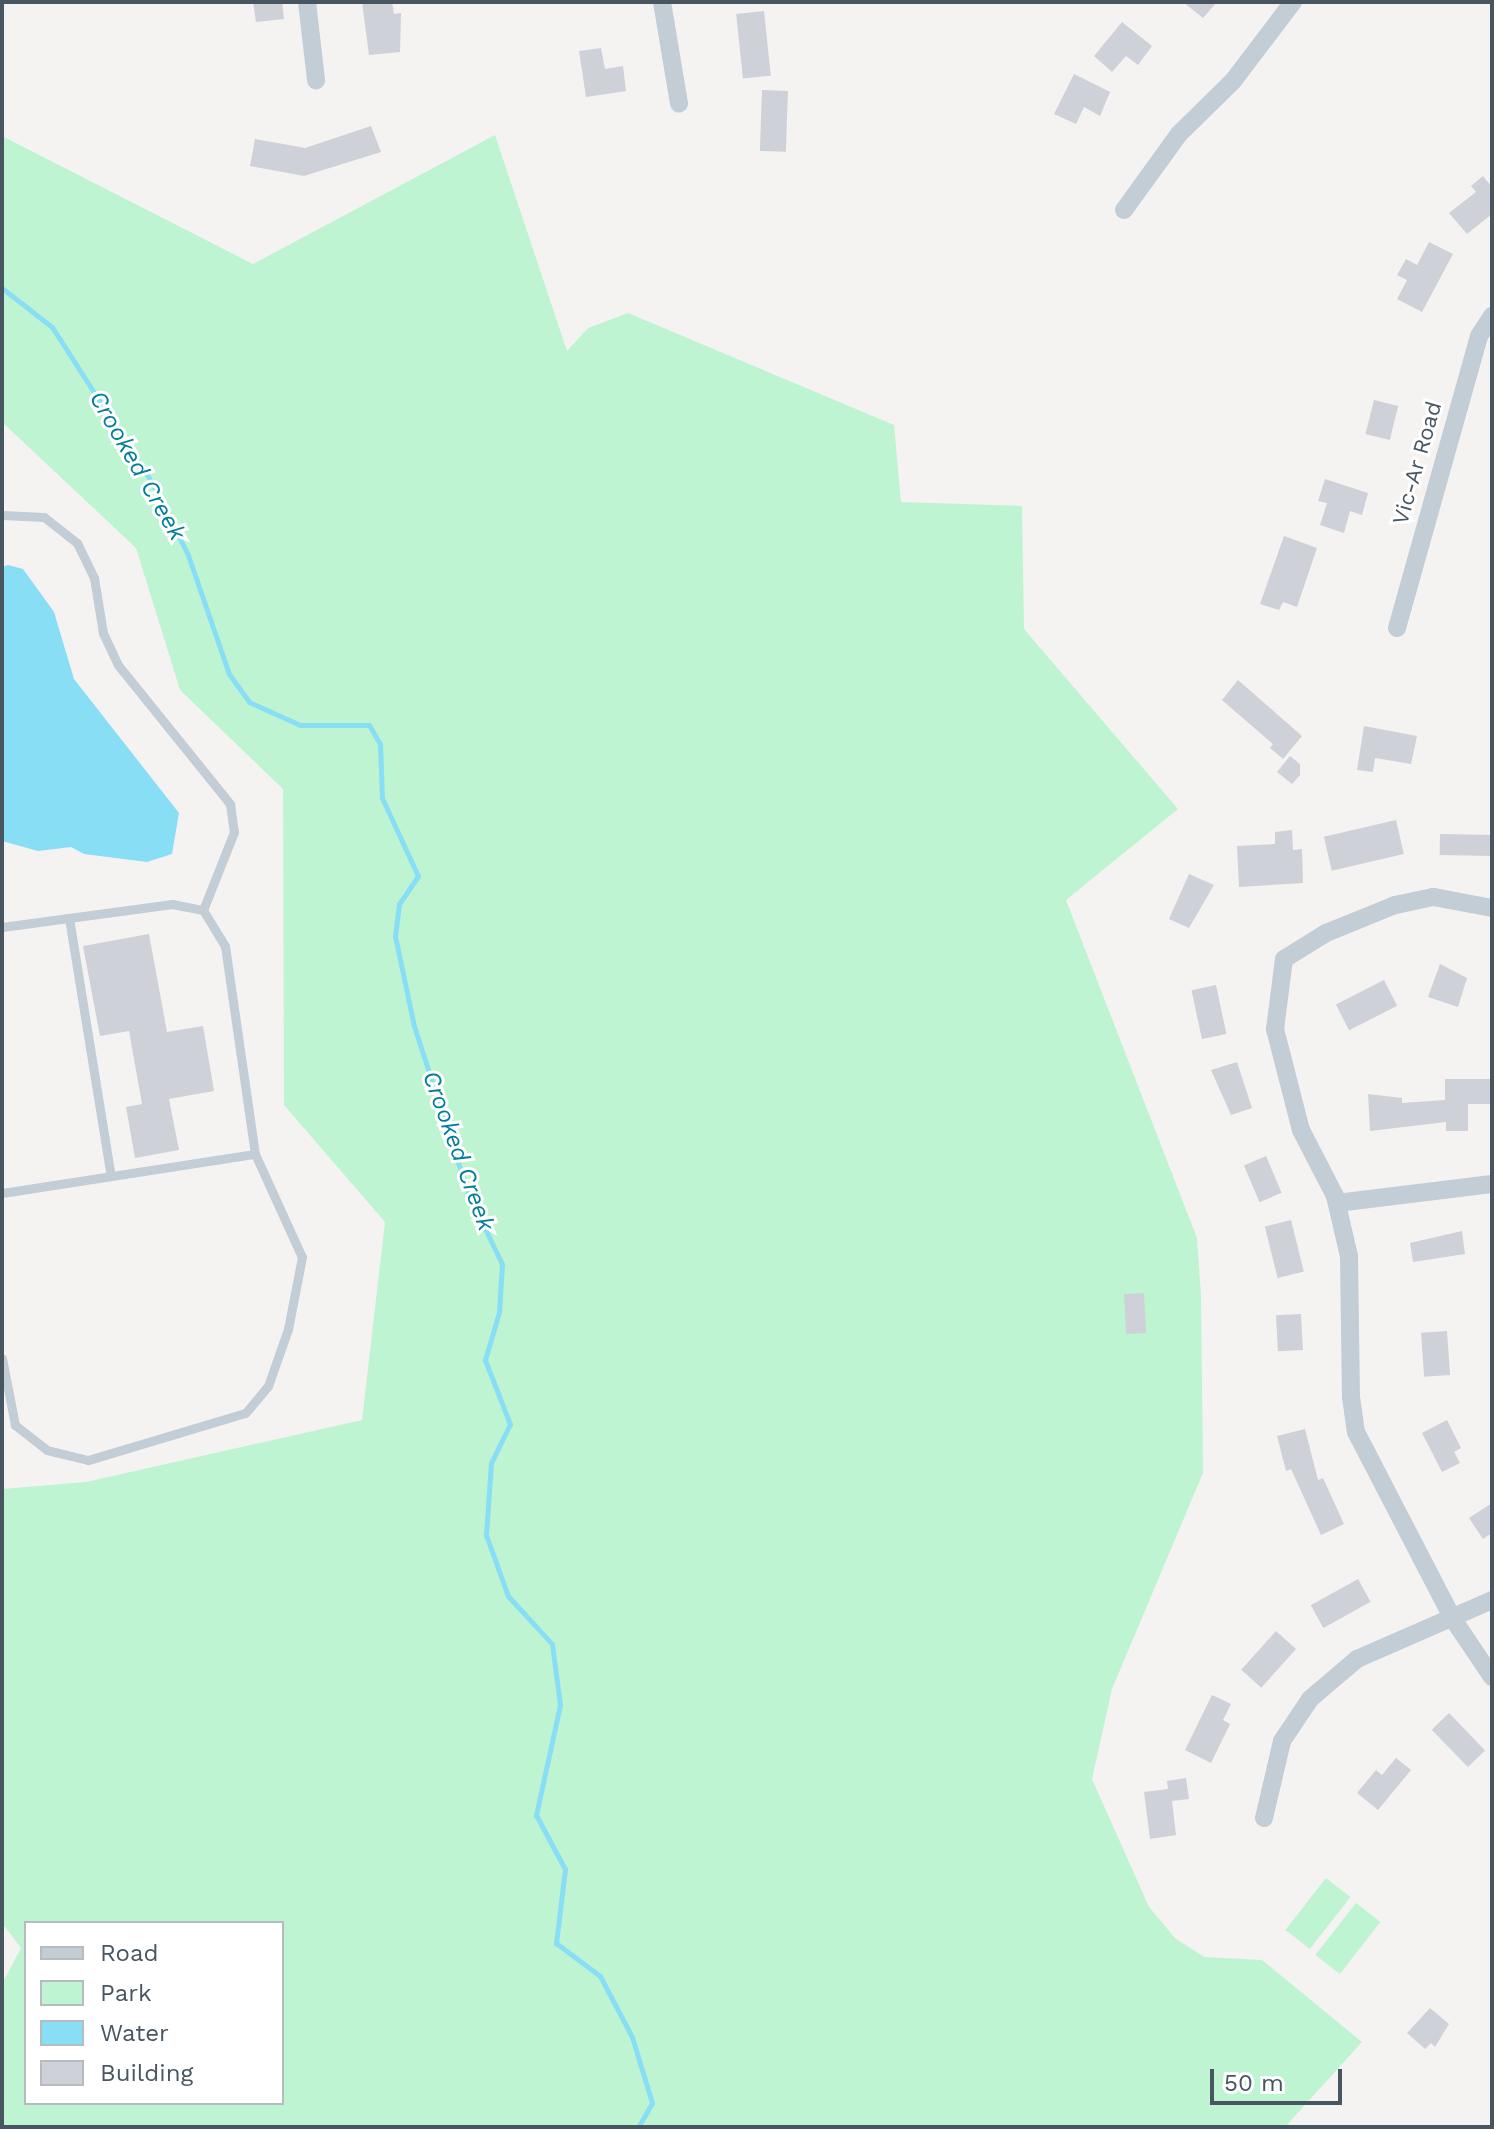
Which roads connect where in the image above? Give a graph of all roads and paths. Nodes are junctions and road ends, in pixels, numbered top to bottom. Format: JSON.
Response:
{"nodes":[{"id":1,"x":307,"y":2,"type":"edge"},
{"id":2,"x":662,"y":2,"type":"edge"},
{"id":3,"x":1293,"y":2,"type":"edge"},
{"id":4,"x":316,"y":80,"type":"dead end"},
{"id":5,"x":679,"y":104,"type":"dead end"},
{"id":6,"x":1124,"y":210,"type":"dead end"},
{"id":7,"x":1492,"y":316,"type":"edge"},
{"id":8,"x":2,"y":515,"type":"edge"},
{"id":9,"x":1397,"y":628,"type":"dead end"},
{"id":10,"x":1492,"y":908,"type":"edge"},
{"id":11,"x":203,"y":910,"type":"junction"},
{"id":12,"x":69,"y":918,"type":"junction"},
{"id":13,"x":2,"y":927,"type":"edge"},
{"id":14,"x":255,"y":1154,"type":"junction"},
{"id":15,"x":111,"y":1176,"type":"junction"},
{"id":16,"x":1492,"y":1184,"type":"edge"},
{"id":17,"x":2,"y":1193,"type":"edge"},
{"id":18,"x":1337,"y":1203,"type":"junction"},
{"id":19,"x":2,"y":1358,"type":"edge"},
{"id":20,"x":1492,"y":1600,"type":"edge"},
{"id":21,"x":1453,"y":1619,"type":"junction"},
{"id":22,"x":1492,"y":1677,"type":"edge"},
{"id":23,"x":1264,"y":1818,"type":"dead end"}],
"edges":[{"from":1,"to":4,"type":"street"},
{"from":2,"to":5,"type":"street"},
{"from":3,"to":6,"type":"street"},
{"from":7,"to":9,"type":"street","name":"Vic-Ar Road"},
{"from":8,"to":11,"type":"lane"},
{"from":10,"to":18,"type":"street"},
{"from":11,"to":12,"type":"lane"},
{"from":11,"to":14,"type":"lane"},
{"from":12,"to":13,"type":"lane"},
{"from":12,"to":15,"type":"lane"},
{"from":14,"to":15,"type":"lane"},
{"from":14,"to":19,"type":"lane"},
{"from":15,"to":17,"type":"lane"},
{"from":16,"to":18,"type":"street"},
{"from":18,"to":21,"type":"street"},
{"from":20,"to":21,"type":"street"},
{"from":21,"to":22,"type":"street"},
{"from":21,"to":23,"type":"street"}]}
